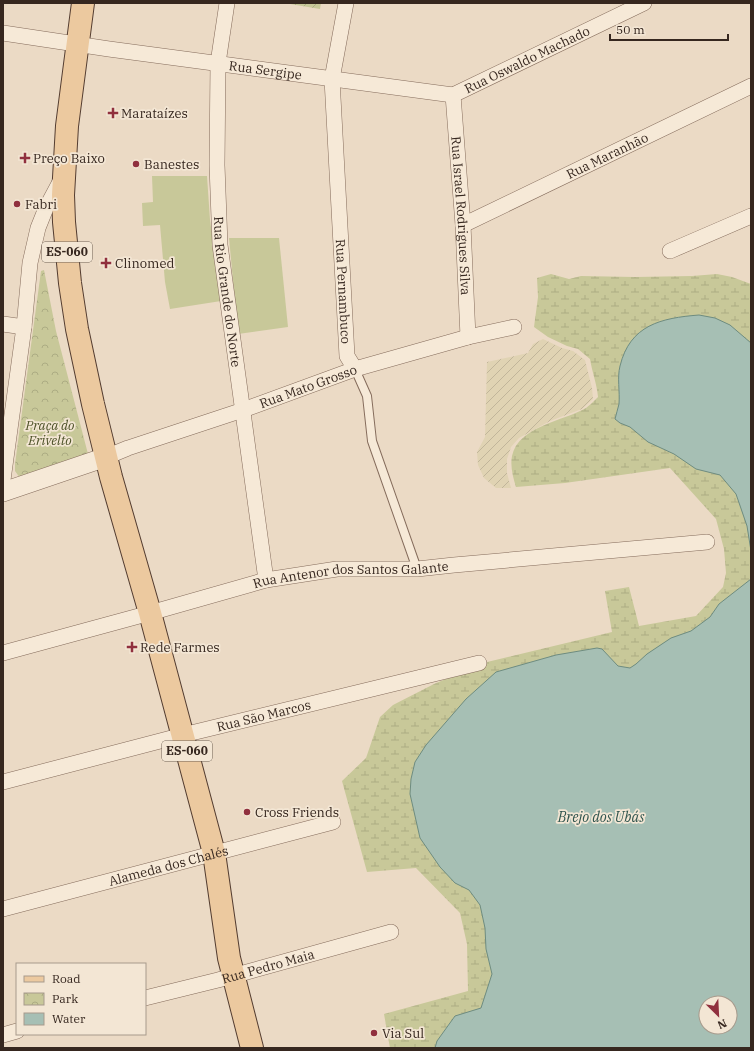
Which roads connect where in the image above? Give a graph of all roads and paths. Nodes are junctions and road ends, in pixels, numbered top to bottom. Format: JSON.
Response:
{"nodes":[{"id":1,"x":84,"y":3,"type":"edge"},
{"id":2,"x":227,"y":3,"type":"edge"},
{"id":3,"x":346,"y":3,"type":"edge"},
{"id":4,"x":644,"y":3,"type":"edge"},
{"id":5,"x":3,"y":33,"type":"edge"},
{"id":6,"x":78,"y":44,"type":"junction"},
{"id":7,"x":218,"y":63,"type":"junction"},
{"id":8,"x":332,"y":79,"type":"junction"},
{"id":9,"x":751,"y":86,"type":"edge"},
{"id":10,"x":453,"y":95,"type":"junction"},
{"id":11,"x":64,"y":174,"type":"junction"},
{"id":12,"x":751,"y":216,"type":"edge"},
{"id":13,"x":463,"y":225,"type":"junction"},
{"id":14,"x":670,"y":251,"type":"dead end"},
{"id":15,"x":3,"y":324,"type":"edge"},
{"id":16,"x":24,"y":327,"type":"junction"},
{"id":17,"x":514,"y":328,"type":"dead end"},
{"id":18,"x":468,"y":337,"type":"junction"},
{"id":19,"x":355,"y":369,"type":"junction"},
{"id":20,"x":243,"y":410,"type":"junction"},
{"id":21,"x":106,"y":457,"type":"junction"},
{"id":22,"x":3,"y":480,"type":"edge"},
{"id":23,"x":3,"y":492,"type":"edge"},
{"id":24,"x":707,"y":542,"type":"dead end"},
{"id":25,"x":417,"y":569,"type":"junction"},
{"id":26,"x":266,"y":580,"type":"junction"},
{"id":27,"x":150,"y":613,"type":"junction"},
{"id":28,"x":3,"y":653,"type":"edge"},
{"id":29,"x":478,"y":662,"type":"dead end"},
{"id":30,"x":183,"y":735,"type":"junction"},
{"id":31,"x":3,"y":782,"type":"edge"},
{"id":32,"x":333,"y":822,"type":"dead end"},
{"id":33,"x":214,"y":853,"type":"junction"},
{"id":34,"x":3,"y":909,"type":"edge"},
{"id":35,"x":391,"y":932,"type":"dead end"},
{"id":36,"x":234,"y":975,"type":"junction"},
{"id":37,"x":146,"y":998,"type":"edge"},
{"id":38,"x":16,"y":1031,"type":"edge"},
{"id":39,"x":3,"y":1035,"type":"edge"},
{"id":40,"x":252,"y":1048,"type":"edge"}],
"edges":[{"from":1,"to":6,"type":"main road","number":"ES-060"},
{"from":2,"to":7,"type":"street","name":"Rua Rio Grande do Norte"},
{"from":3,"to":8,"type":"street","name":"Rua Pernambuco"},
{"from":4,"to":10,"type":"street","name":"Rua Oswaldo Machado"},
{"from":5,"to":6,"type":"street","name":"Rua Sergipe"},
{"from":6,"to":7,"type":"street","name":"Rua Sergipe"},
{"from":6,"to":11,"type":"main road","number":"ES-060"},
{"from":7,"to":8,"type":"street","name":"Rua Sergipe"},
{"from":7,"to":20,"type":"street","name":"Rua Rio Grande do Norte"},
{"from":8,"to":10,"type":"street","name":"Rua Sergipe"},
{"from":8,"to":19,"type":"street","name":"Rua Pernambuco"},
{"from":9,"to":13,"type":"street","name":"Rua Maranhão"},
{"from":10,"to":13,"type":"street","name":"Rua Israel Rodrigues Silva"},
{"from":11,"to":16,"type":"street"},
{"from":11,"to":21,"type":"main road","number":"ES-060"},
{"from":12,"to":14,"type":"street"},
{"from":13,"to":18,"type":"street","name":"Rua Israel Rodrigues Silva"},
{"from":15,"to":16,"type":"street"},
{"from":16,"to":22,"type":"street"},
{"from":17,"to":18,"type":"street","name":"Rua Mato Grosso"},
{"from":18,"to":19,"type":"street","name":"Rua Mato Grosso"},
{"from":19,"to":20,"type":"street","name":"Rua Mato Grosso"},
{"from":19,"to":25,"type":"lane","name":"Rua Pernambuco"},
{"from":20,"to":21,"type":"street","name":"Rua Mato Grosso"},
{"from":20,"to":26,"type":"street","name":"Rua Rio Grande do Norte"},
{"from":21,"to":23,"type":"street"},
{"from":21,"to":27,"type":"main road","number":"ES-060"},
{"from":24,"to":25,"type":"street","name":"Rua Antenor dos Santos Galante"},
{"from":25,"to":26,"type":"street","name":"Rua Antenor dos Santos Galante"},
{"from":26,"to":27,"type":"street","name":"Rua Antenor dos Santos Galante"},
{"from":27,"to":28,"type":"street","name":"Rua Antenor dos Santos Galante"},
{"from":27,"to":30,"type":"main road","number":"ES-060"},
{"from":29,"to":30,"type":"street","name":"Rua São Marcos"},
{"from":30,"to":31,"type":"street","name":"Rua São Marcos"},
{"from":30,"to":33,"type":"main road","number":"ES-060"},
{"from":32,"to":33,"type":"street","name":"Alameda dos Chalés"},
{"from":33,"to":34,"type":"street","name":"Alameda dos Chalés"},
{"from":33,"to":36,"type":"main road","number":"ES-060"},
{"from":35,"to":36,"type":"street","name":"Rua Pedro Maia"},
{"from":36,"to":37,"type":"street","name":"Rua Pedro Maia"},
{"from":36,"to":40,"type":"main road","number":"ES-060"},
{"from":38,"to":39,"type":"street"}]}
